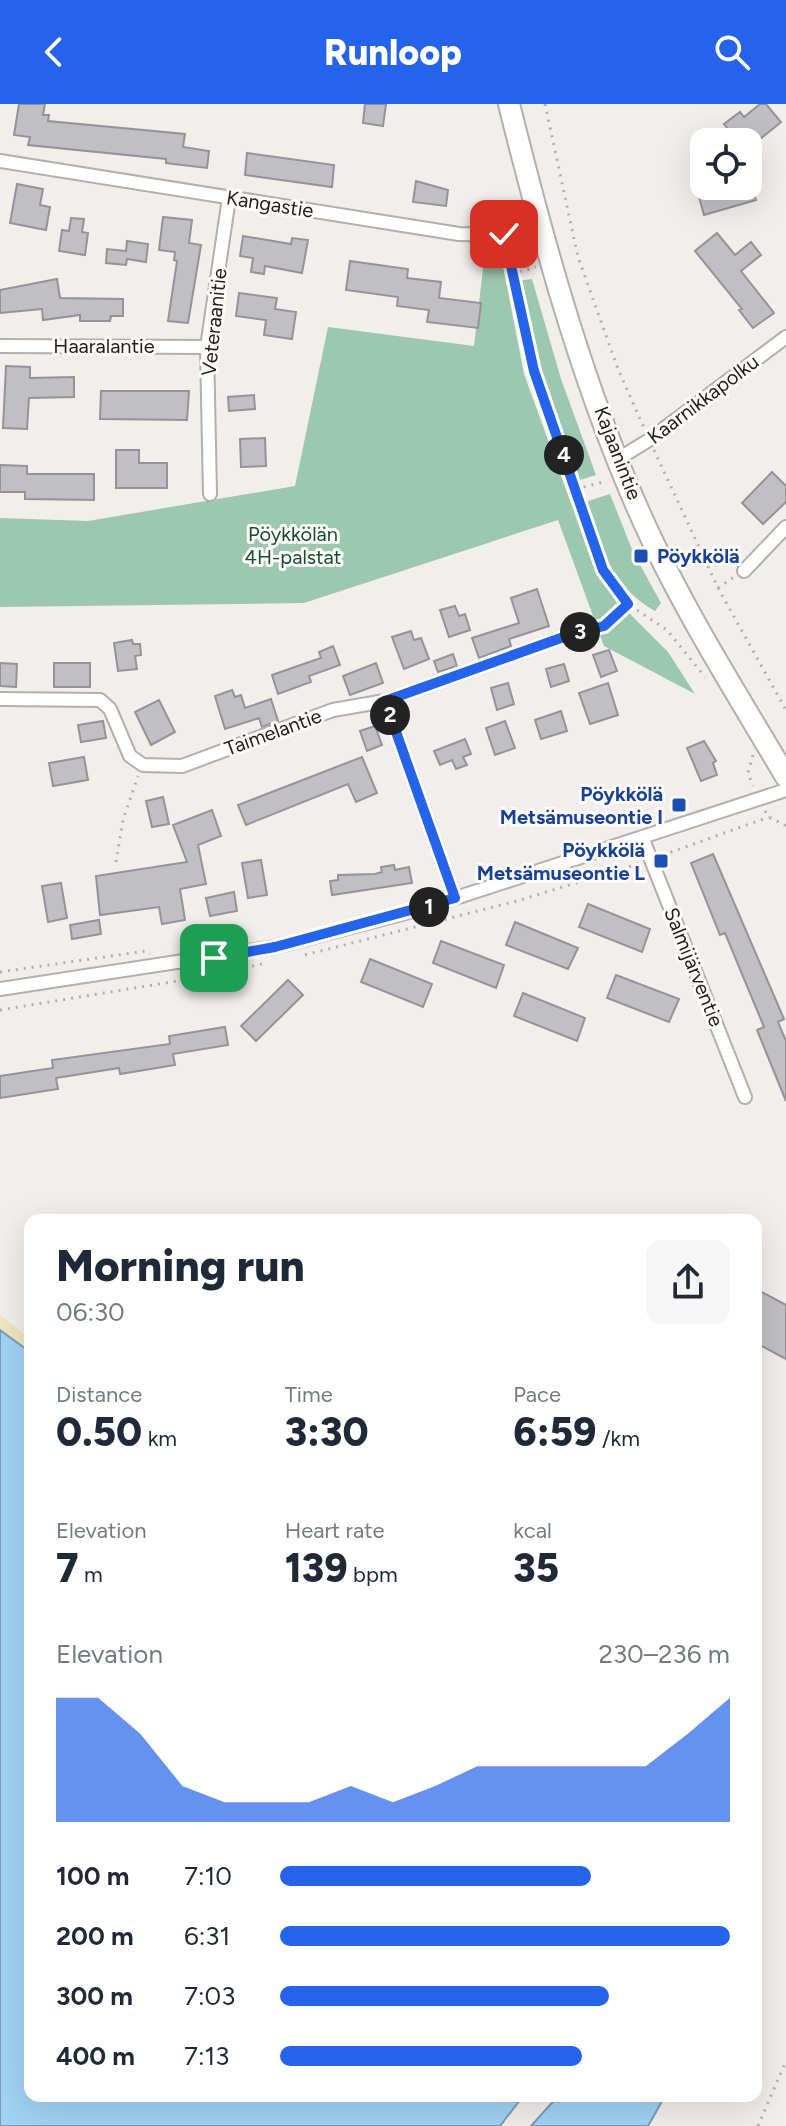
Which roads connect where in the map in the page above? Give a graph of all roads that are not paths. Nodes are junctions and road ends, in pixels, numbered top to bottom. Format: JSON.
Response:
{"nodes":[{"id":1,"x":509,"y":104,"type":"edge"},
{"id":2,"x":0,"y":161,"type":"edge"},
{"id":3,"x":229,"y":198,"type":"junction"},
{"id":4,"x":539,"y":228,"type":"junction"},
{"id":5,"x":786,"y":337,"type":"edge"},
{"id":6,"x":0,"y":346,"type":"edge"},
{"id":7,"x":207,"y":347,"type":"junction"},
{"id":8,"x":621,"y":467,"type":"junction"},
{"id":9,"x":210,"y":494,"type":"dead end"},
{"id":10,"x":786,"y":527,"type":"edge"},
{"id":11,"x":744,"y":571,"type":"road end"},
{"id":12,"x":572,"y":634,"type":"road end"},
{"id":13,"x":0,"y":699,"type":"edge"},
{"id":14,"x":385,"y":701,"type":"junction"},
{"id":15,"x":786,"y":777,"type":"edge"},
{"id":16,"x":786,"y":790,"type":"edge"},
{"id":17,"x":642,"y":837,"type":"junction"},
{"id":18,"x":455,"y":898,"type":"junction"},
{"id":19,"x":0,"y":989,"type":"edge"},
{"id":20,"x":745,"y":1097,"type":"dead end"}],
"edges":[{"from":1,"to":4,"type":"main road","name":"Kajaanintie"},
{"from":2,"to":3,"type":"street","name":"Kangastie"},
{"from":3,"to":4,"type":"street","name":"Kangastie"},
{"from":3,"to":7,"type":"street","name":"Veteraanitie"},
{"from":4,"to":8,"type":"main road","name":"Kajaanintie"},
{"from":5,"to":8,"type":"street","name":"Kaarnikkapolku"},
{"from":6,"to":7,"type":"street","name":"Haaralantie"},
{"from":7,"to":9,"type":"street","name":"Veteraanitie"},
{"from":8,"to":15,"type":"main road","name":"Kajaanintie"},
{"from":10,"to":11,"type":"street"},
{"from":12,"to":14,"type":"street","name":"Taimelantie"},
{"from":13,"to":14,"type":"street","name":"Taimelantie"},
{"from":14,"to":18,"type":"street"},
{"from":16,"to":17,"type":"street"},
{"from":17,"to":18,"type":"street"},
{"from":17,"to":20,"type":"street","name":"Salmijärventie"},
{"from":18,"to":19,"type":"street"}]}
